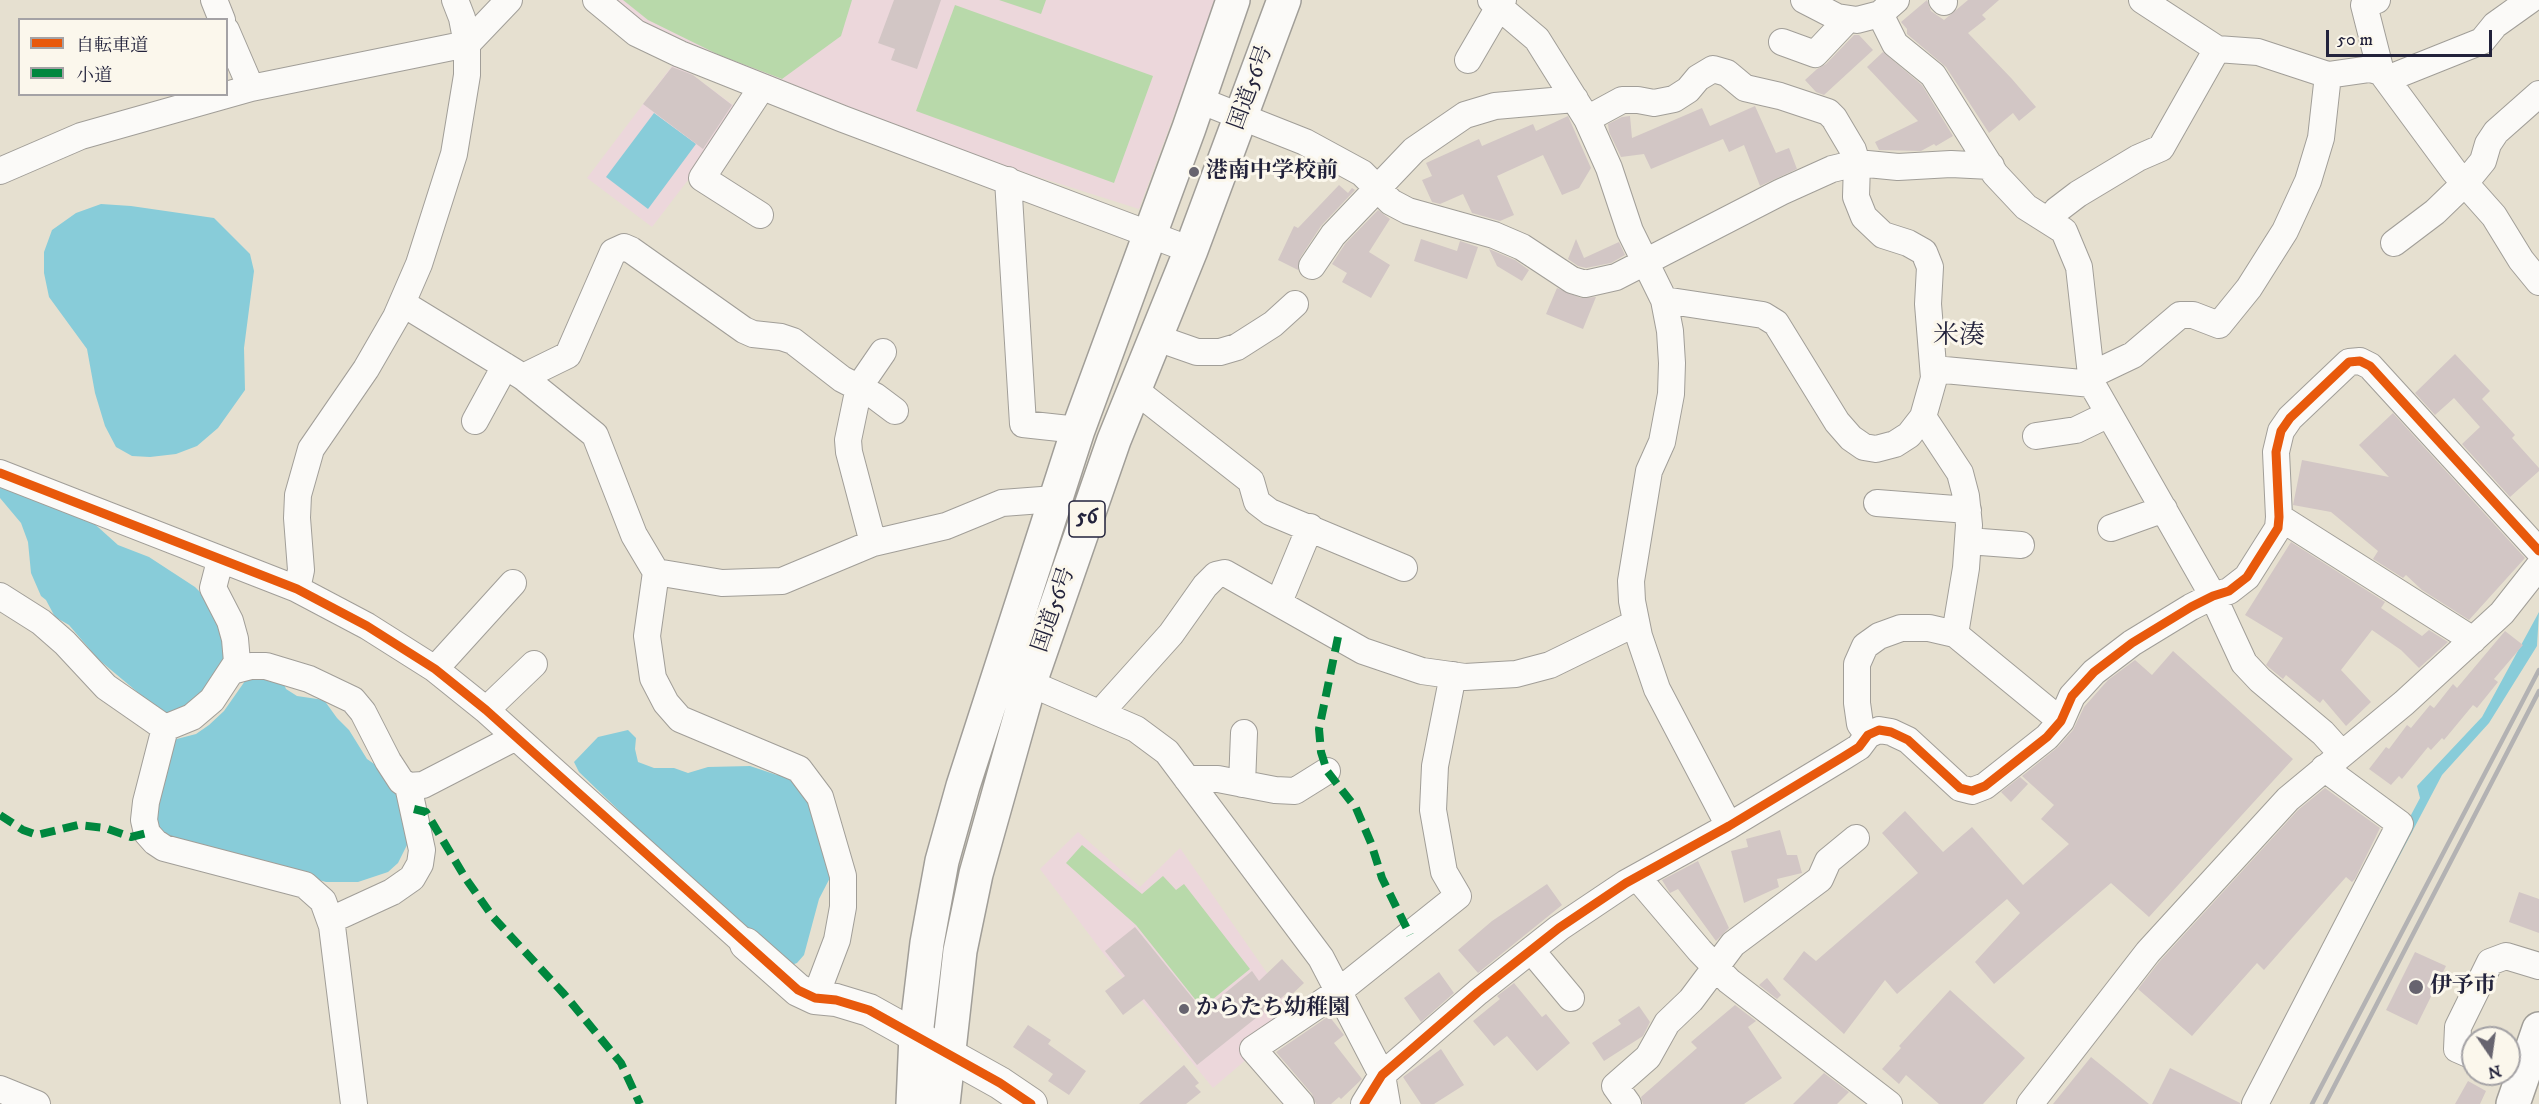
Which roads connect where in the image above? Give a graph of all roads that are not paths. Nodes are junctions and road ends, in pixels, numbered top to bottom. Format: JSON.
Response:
{"nodes":[{"id":1,"x":214,"y":0,"type":"edge"},
{"id":2,"x":455,"y":0,"type":"edge"},
{"id":3,"x":509,"y":0,"type":"edge"},
{"id":4,"x":596,"y":0,"type":"edge"},
{"id":5,"x":1233,"y":0,"type":"edge"},
{"id":6,"x":1284,"y":0,"type":"edge"},
{"id":7,"x":1804,"y":0,"type":"edge"},
{"id":8,"x":2142,"y":0,"type":"edge"},
{"id":9,"x":2377,"y":0,"type":"edge"},
{"id":10,"x":2530,"y":0,"type":"edge"},
{"id":11,"x":1497,"y":2,"type":"edge"},
{"id":12,"x":1888,"y":7,"type":"edge"},
{"id":13,"x":221,"y":18,"type":"edge"},
{"id":14,"x":1848,"y":19,"type":"junction"},
{"id":15,"x":228,"y":35,"type":"edge"},
{"id":16,"x":1782,"y":42,"type":"dead end"},
{"id":17,"x":467,"y":44,"type":"junction"},
{"id":18,"x":2217,"y":50,"type":"junction"},
{"id":19,"x":1468,"y":60,"type":"dead end"},
{"id":20,"x":2328,"y":75,"type":"junction"},
{"id":21,"x":2384,"y":75,"type":"junction"},
{"id":22,"x":762,"y":87,"type":"junction"},
{"id":23,"x":251,"y":88,"type":"junction"},
{"id":24,"x":228,"y":94,"type":"edge"},
{"id":25,"x":2539,"y":94,"type":"edge"},
{"id":26,"x":223,"y":96,"type":"edge"},
{"id":27,"x":1199,"y":100,"type":"junction"},
{"id":28,"x":1581,"y":109,"type":"junction"},
{"id":29,"x":1242,"y":117,"type":"junction"},
{"id":30,"x":1857,"y":163,"type":"junction"},
{"id":31,"x":1991,"y":166,"type":"junction"},
{"id":32,"x":0,"y":171,"type":"edge"},
{"id":33,"x":1008,"y":180,"type":"junction"},
{"id":34,"x":2465,"y":183,"type":"junction"},
{"id":35,"x":1377,"y":188,"type":"junction"},
{"id":36,"x":760,"y":215,"type":"dead end"},
{"id":37,"x":2048,"y":221,"type":"junction"},
{"id":38,"x":1150,"y":235,"type":"junction"},
{"id":39,"x":2394,"y":243,"type":"dead end"},
{"id":40,"x":1191,"y":250,"type":"junction"},
{"id":41,"x":1645,"y":261,"type":"junction"},
{"id":42,"x":1312,"y":266,"type":"dead end"},
{"id":43,"x":2539,"y":282,"type":"edge"},
{"id":44,"x":1664,"y":300,"type":"junction"},
{"id":45,"x":402,"y":303,"type":"junction"},
{"id":46,"x":1295,"y":304,"type":"dead end"},
{"id":47,"x":1156,"y":338,"type":"junction"},
{"id":48,"x":883,"y":352,"type":"dead end"},
{"id":49,"x":1934,"y":369,"type":"junction"},
{"id":50,"x":514,"y":371,"type":"junction"},
{"id":51,"x":2092,"y":380,"type":"junction"},
{"id":52,"x":859,"y":387,"type":"junction"},
{"id":53,"x":1135,"y":390,"type":"junction"},
{"id":54,"x":895,"y":411,"type":"dead end"},
{"id":55,"x":2109,"y":414,"type":"junction"},
{"id":56,"x":1923,"y":417,"type":"junction"},
{"id":57,"x":475,"y":421,"type":"dead end"},
{"id":58,"x":1078,"y":430,"type":"junction"},
{"id":59,"x":2036,"y":436,"type":"dead end"},
{"id":60,"x":0,"y":473,"type":"edge"},
{"id":61,"x":1055,"y":499,"type":"junction"},
{"id":62,"x":1876,"y":503,"type":"dead end"},
{"id":63,"x":2164,"y":509,"type":"junction"},
{"id":64,"x":1968,"y":510,"type":"junction"},
{"id":65,"x":2279,"y":517,"type":"junction"},
{"id":66,"x":1310,"y":527,"type":"junction"},
{"id":67,"x":2110,"y":528,"type":"dead end"},
{"id":68,"x":1968,"y":541,"type":"junction"},
{"id":69,"x":873,"y":543,"type":"junction"},
{"id":70,"x":2021,"y":545,"type":"dead end"},
{"id":71,"x":2539,"y":551,"type":"edge"},
{"id":72,"x":220,"y":561,"type":"junction"},
{"id":73,"x":2539,"y":566,"type":"edge"},
{"id":74,"x":1404,"y":568,"type":"dead end"},
{"id":75,"x":656,"y":572,"type":"junction"},
{"id":76,"x":513,"y":583,"type":"dead end"},
{"id":77,"x":297,"y":589,"type":"junction"},
{"id":78,"x":0,"y":596,"type":"edge"},
{"id":79,"x":2213,"y":596,"type":"junction"},
{"id":80,"x":1279,"y":602,"type":"junction"},
{"id":81,"x":1636,"y":623,"type":"junction"},
{"id":82,"x":1955,"y":634,"type":"junction"},
{"id":83,"x":2473,"y":640,"type":"junction"},
{"id":84,"x":534,"y":664,"type":"dead end"},
{"id":85,"x":435,"y":669,"type":"junction"},
{"id":86,"x":999,"y":670,"type":"junction"},
{"id":87,"x":232,"y":671,"type":"junction"},
{"id":88,"x":1453,"y":675,"type":"junction"},
{"id":89,"x":1030,"y":682,"type":"junction"},
{"id":90,"x":486,"y":710,"type":"junction"},
{"id":91,"x":1100,"y":713,"type":"junction"},
{"id":92,"x":2061,"y":721,"type":"junction"},
{"id":93,"x":165,"y":728,"type":"junction"},
{"id":94,"x":1244,"y":733,"type":"dead end"},
{"id":95,"x":1868,"y":735,"type":"junction"},
{"id":96,"x":516,"y":737,"type":"junction"},
{"id":97,"x":2332,"y":760,"type":"junction"},
{"id":98,"x":1327,"y":771,"type":"dead end"},
{"id":99,"x":1187,"y":779,"type":"junction"},
{"id":100,"x":1242,"y":784,"type":"junction"},
{"id":101,"x":408,"y":786,"type":"junction"},
{"id":102,"x":1729,"y":826,"type":"junction"},
{"id":103,"x":1856,"y":838,"type":"dead end"},
{"id":104,"x":1637,"y":876,"type":"junction"},
{"id":105,"x":331,"y":920,"type":"junction"},
{"id":106,"x":746,"y":944,"type":"joint"},
{"id":107,"x":1531,"y":950,"type":"junction"},
{"id":108,"x":2539,"y":966,"type":"edge"},
{"id":109,"x":1716,"y":968,"type":"junction"},
{"id":110,"x":1339,"y":991,"type":"junction"},
{"id":111,"x":815,"y":998,"type":"junction"},
{"id":112,"x":1571,"y":998,"type":"dead end"},
{"id":113,"x":2539,"y":1029,"type":"edge"},
{"id":114,"x":916,"y":1035,"type":"junction"},
{"id":115,"x":2461,"y":1050,"type":"edge"},
{"id":116,"x":948,"y":1054,"type":"junction"},
{"id":117,"x":2521,"y":1070,"type":"edge"},
{"id":118,"x":1382,"y":1075,"type":"junction"},
{"id":119,"x":0,"y":1089,"type":"edge"},
{"id":120,"x":37,"y":1104,"type":"edge"},
{"id":121,"x":354,"y":1104,"type":"edge"},
{"id":122,"x":913,"y":1104,"type":"edge"},
{"id":123,"x":944,"y":1104,"type":"edge"},
{"id":124,"x":1031,"y":1104,"type":"edge"},
{"id":125,"x":1301,"y":1104,"type":"edge"},
{"id":126,"x":1364,"y":1104,"type":"edge"},
{"id":127,"x":1387,"y":1104,"type":"edge"},
{"id":128,"x":1628,"y":1104,"type":"edge"},
{"id":129,"x":1889,"y":1104,"type":"edge"},
{"id":130,"x":2030,"y":1104,"type":"edge"},
{"id":131,"x":2255,"y":1104,"type":"edge"}],
"edges":[{"from":1,"to":13,"type":"street"},
{"from":2,"to":17,"type":"street"},
{"from":3,"to":17,"type":"street"},
{"from":4,"to":22,"type":"street"},
{"from":5,"to":27,"type":"highway","name":"国道56号","number":"56"},
{"from":6,"to":29,"type":"highway","name":"国道56号","number":"56"},
{"from":7,"to":14,"type":"street"},
{"from":8,"to":18,"type":"street"},
{"from":9,"to":21,"type":"street"},
{"from":10,"to":21,"type":"street"},
{"from":11,"to":19,"type":"street"},
{"from":11,"to":28,"type":"street"},
{"from":12,"to":14,"type":"street"},
{"from":12,"to":31,"type":"street"},
{"from":14,"to":16,"type":"street"},
{"from":15,"to":23,"type":"street"},
{"from":17,"to":23,"type":"street"},
{"from":17,"to":45,"type":"street"},
{"from":18,"to":20,"type":"street"},
{"from":18,"to":37,"type":"street"},
{"from":20,"to":21,"type":"street"},
{"from":20,"to":51,"type":"street"},
{"from":21,"to":34,"type":"street"},
{"from":22,"to":33,"type":"street"},
{"from":22,"to":36,"type":"street"},
{"from":23,"to":24,"type":"street"},
{"from":25,"to":34,"type":"street"},
{"from":26,"to":32,"type":"street"},
{"from":27,"to":29,"type":"street"},
{"from":27,"to":38,"type":"highway","name":"国道56号","number":"56"},
{"from":28,"to":30,"type":"street"},
{"from":28,"to":35,"type":"street"},
{"from":28,"to":41,"type":"street"},
{"from":29,"to":35,"type":"street"},
{"from":29,"to":40,"type":"highway","name":"国道56号","number":"56"},
{"from":30,"to":31,"type":"street"},
{"from":30,"to":41,"type":"street"},
{"from":30,"to":49,"type":"street"},
{"from":31,"to":37,"type":"street"},
{"from":33,"to":38,"type":"street"},
{"from":33,"to":58,"type":"street"},
{"from":34,"to":39,"type":"street"},
{"from":34,"to":43,"type":"street"},
{"from":35,"to":41,"type":"street"},
{"from":35,"to":42,"type":"street"},
{"from":37,"to":51,"type":"street"},
{"from":38,"to":40,"type":"street"},
{"from":38,"to":58,"type":"highway","name":"国道56号","number":"56"},
{"from":40,"to":47,"type":"highway","name":"国道56号","number":"56"},
{"from":41,"to":44,"type":"street"},
{"from":44,"to":56,"type":"street"},
{"from":44,"to":81,"type":"street"},
{"from":45,"to":50,"type":"street"},
{"from":45,"to":77,"type":"street"},
{"from":46,"to":47,"type":"street"},
{"from":47,"to":53,"type":"highway","name":"国道56号","number":"56"},
{"from":48,"to":52,"type":"street"},
{"from":49,"to":51,"type":"street"},
{"from":49,"to":56,"type":"street"},
{"from":50,"to":52,"type":"street"},
{"from":50,"to":57,"type":"street"},
{"from":50,"to":75,"type":"street"},
{"from":51,"to":55,"type":"street"},
{"from":52,"to":54,"type":"street"},
{"from":52,"to":69,"type":"street"},
{"from":53,"to":66,"type":"street"},
{"from":53,"to":89,"type":"highway","name":"国道56号","number":"56"},
{"from":55,"to":59,"type":"street"},
{"from":55,"to":63,"type":"street"},
{"from":56,"to":64,"type":"street"},
{"from":58,"to":61,"type":"highway","name":"国道56号","number":"56"},
{"from":60,"to":72,"type":"street"},
{"from":61,"to":69,"type":"street"},
{"from":61,"to":86,"type":"highway","name":"国道56号","number":"56"},
{"from":62,"to":64,"type":"street"},
{"from":63,"to":67,"type":"street"},
{"from":63,"to":79,"type":"street"},
{"from":64,"to":68,"type":"street"},
{"from":65,"to":71,"type":"street"},
{"from":65,"to":79,"type":"street"},
{"from":65,"to":83,"type":"street"},
{"from":66,"to":74,"type":"street"},
{"from":66,"to":80,"type":"street"},
{"from":68,"to":70,"type":"street"},
{"from":68,"to":82,"type":"street"},
{"from":69,"to":75,"type":"street"},
{"from":72,"to":77,"type":"street"},
{"from":72,"to":87,"type":"street"},
{"from":73,"to":83,"type":"street"},
{"from":75,"to":111,"type":"street"},
{"from":76,"to":85,"type":"street"},
{"from":77,"to":85,"type":"street"},
{"from":78,"to":93,"type":"street"},
{"from":79,"to":92,"type":"street"},
{"from":79,"to":97,"type":"street"},
{"from":80,"to":88,"type":"street"},
{"from":80,"to":91,"type":"street"},
{"from":81,"to":88,"type":"street"},
{"from":81,"to":102,"type":"street"},
{"from":82,"to":92,"type":"street"},
{"from":82,"to":95,"type":"street"},
{"from":83,"to":97,"type":"street"},
{"from":84,"to":90,"type":"street"},
{"from":85,"to":90,"type":"street"},
{"from":86,"to":89,"type":"street"},
{"from":86,"to":114,"type":"highway","name":"国道56号","number":"56"},
{"from":87,"to":93,"type":"street"},
{"from":87,"to":101,"type":"street"},
{"from":88,"to":110,"type":"street"},
{"from":89,"to":91,"type":"street"},
{"from":89,"to":116,"type":"highway","name":"国道56号","number":"56"},
{"from":90,"to":96,"type":"street"},
{"from":91,"to":99,"type":"street"},
{"from":92,"to":95,"type":"street"},
{"from":93,"to":105,"type":"street"},
{"from":94,"to":100,"type":"street"},
{"from":95,"to":102,"type":"street"},
{"from":96,"to":101,"type":"street"},
{"from":96,"to":106,"type":"street"},
{"from":97,"to":130,"type":"street"},
{"from":97,"to":131,"type":"street"},
{"from":98,"to":100,"type":"street"},
{"from":99,"to":100,"type":"street"},
{"from":99,"to":110,"type":"street"},
{"from":101,"to":105,"type":"street"},
{"from":102,"to":104,"type":"street"},
{"from":103,"to":109,"type":"street"},
{"from":104,"to":107,"type":"street"},
{"from":104,"to":109,"type":"street"},
{"from":105,"to":121,"type":"street"},
{"from":106,"to":111,"type":"street"},
{"from":107,"to":112,"type":"street"},
{"from":107,"to":118,"type":"street"},
{"from":108,"to":115,"type":"street"},
{"from":109,"to":128,"type":"street"},
{"from":109,"to":129,"type":"street"},
{"from":110,"to":118,"type":"street"},
{"from":110,"to":125,"type":"street"},
{"from":111,"to":114,"type":"street"},
{"from":113,"to":117,"type":"highway"},
{"from":114,"to":116,"type":"street"},
{"from":114,"to":122,"type":"highway","name":"国道56号","number":"56"},
{"from":116,"to":123,"type":"highway","name":"国道56号","number":"56"},
{"from":116,"to":124,"type":"street"},
{"from":118,"to":126,"type":"street"},
{"from":118,"to":127,"type":"street"},
{"from":119,"to":120,"type":"street"}]}
